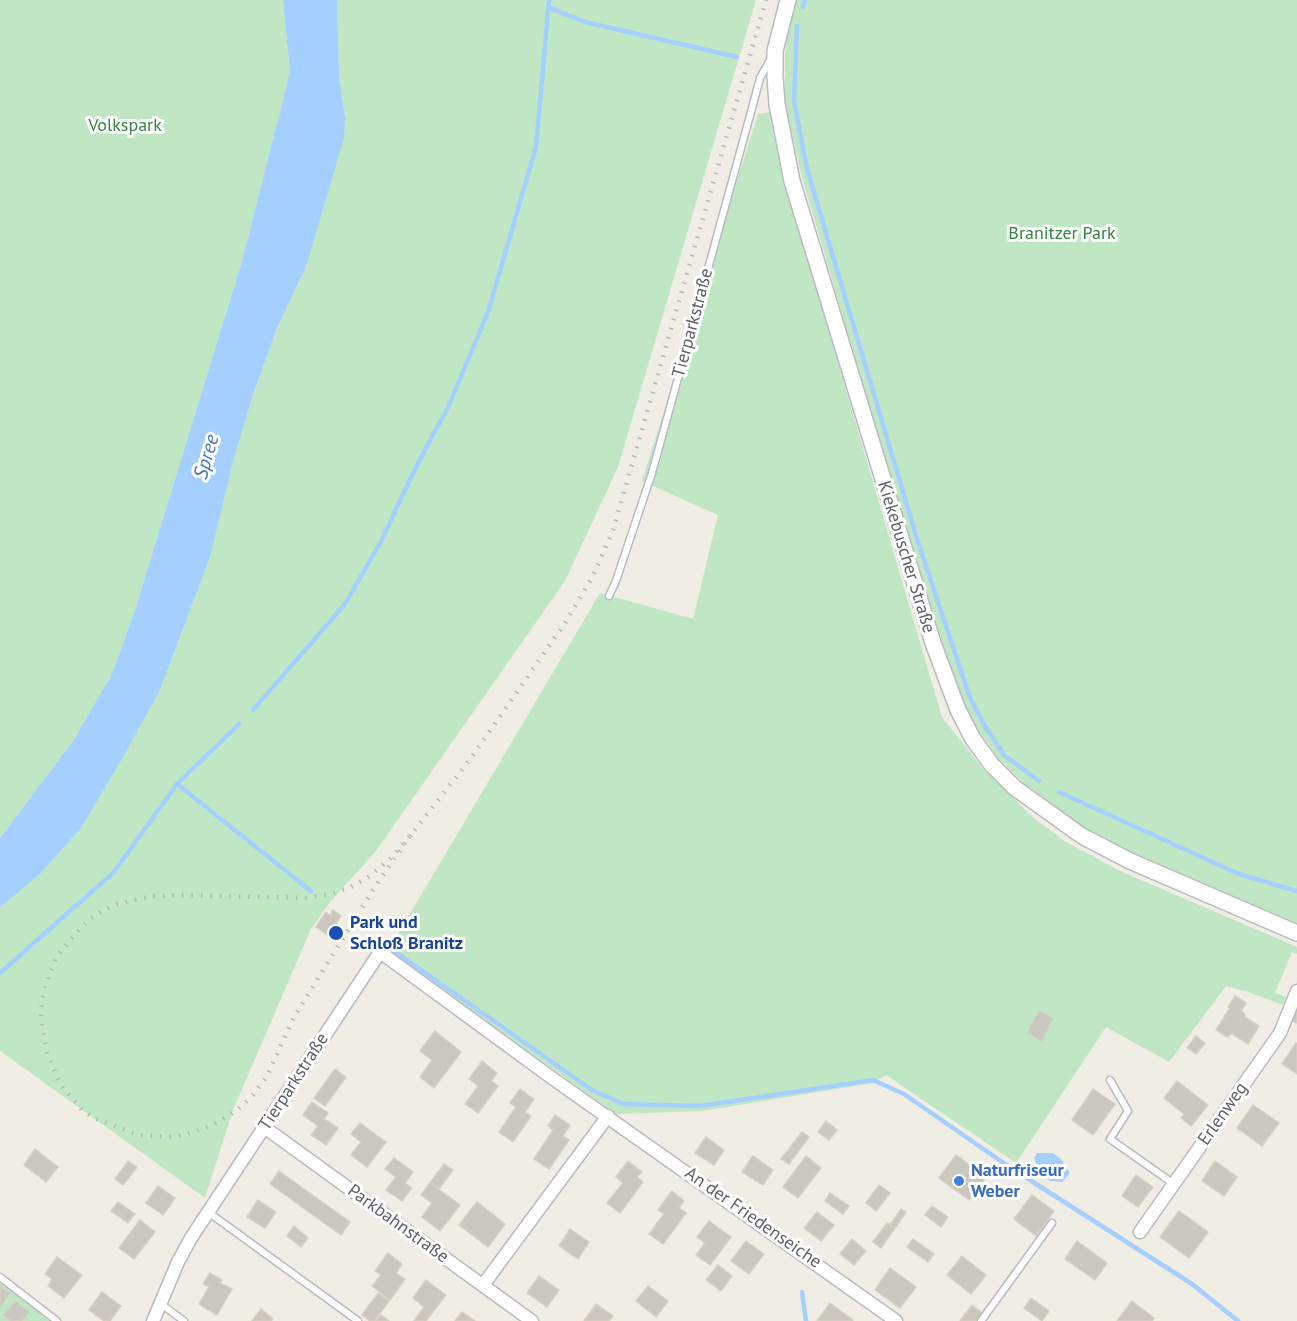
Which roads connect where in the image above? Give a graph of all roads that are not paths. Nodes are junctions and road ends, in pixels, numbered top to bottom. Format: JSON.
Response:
{"nodes":[{"id":1,"x":788,"y":0,"type":"edge"},
{"id":2,"x":775,"y":51,"type":"junction"},
{"id":3,"x":609,"y":596,"type":"dead end"},
{"id":4,"x":1297,"y":933,"type":"edge"},
{"id":5,"x":380,"y":952,"type":"joint"},
{"id":6,"x":1297,"y":991,"type":"edge"},
{"id":7,"x":1110,"y":1080,"type":"dead end"},
{"id":8,"x":608,"y":1116,"type":"junction"},
{"id":9,"x":264,"y":1127,"type":"junction"},
{"id":10,"x":1174,"y":1184,"type":"junction"},
{"id":11,"x":208,"y":1211,"type":"junction"},
{"id":12,"x":1052,"y":1223,"type":"dead end"},
{"id":13,"x":1140,"y":1232,"type":"dead end"},
{"id":14,"x":0,"y":1277,"type":"edge"},
{"id":15,"x":483,"y":1285,"type":"junction"},
{"id":16,"x":161,"y":1303,"type":"junction"},
{"id":17,"x":57,"y":1321,"type":"edge"},
{"id":18,"x":153,"y":1321,"type":"edge"},
{"id":19,"x":184,"y":1321,"type":"edge"},
{"id":20,"x":358,"y":1321,"type":"edge"},
{"id":21,"x":532,"y":1321,"type":"edge"},
{"id":22,"x":896,"y":1321,"type":"edge"},
{"id":23,"x":981,"y":1321,"type":"edge"}],
"edges":[{"from":1,"to":2,"type":"street","name":"Kiekebuscher Straße"},
{"from":2,"to":3,"type":"lane","name":"Tierparkstraße"},
{"from":2,"to":4,"type":"street","name":"Kiekebuscher Straße"},
{"from":5,"to":8,"type":"street","name":"An der Friedenseiche"},
{"from":5,"to":9,"type":"street","name":"Tierparkstraße"},
{"from":6,"to":10,"type":"street","name":"Erlenweg"},
{"from":7,"to":10,"type":"lane"},
{"from":8,"to":15,"type":"street"},
{"from":8,"to":22,"type":"street","name":"An der Friedenseiche"},
{"from":9,"to":11,"type":"street","name":"Tierparkstraße"},
{"from":9,"to":15,"type":"street","name":"Parkbahnstraße"},
{"from":10,"to":13,"type":"street","name":"Erlenweg"},
{"from":11,"to":16,"type":"street","name":"Tierparkstraße"},
{"from":11,"to":20,"type":"lane"},
{"from":12,"to":23,"type":"lane"},
{"from":14,"to":17,"type":"lane"},
{"from":15,"to":21,"type":"street","name":"Parkbahnstraße"},
{"from":16,"to":18,"type":"street","name":"Tierparkstraße"},
{"from":16,"to":19,"type":"lane"}]}
